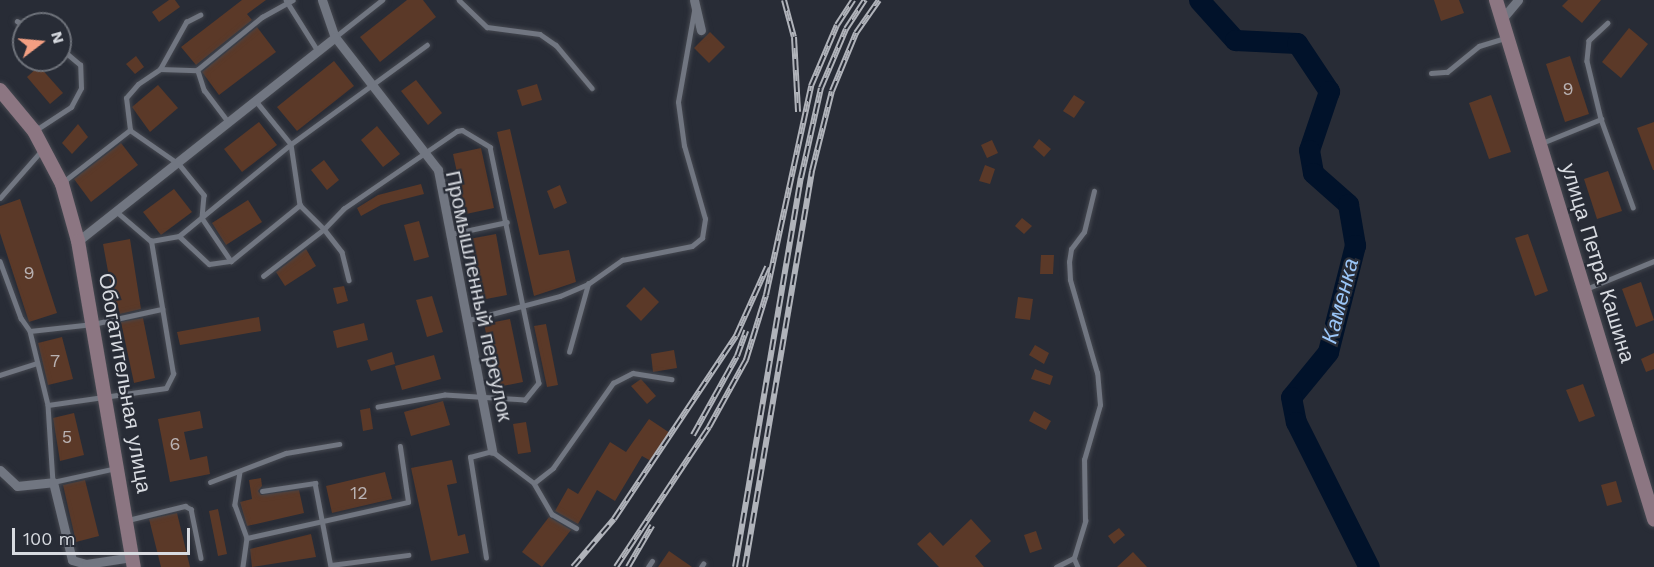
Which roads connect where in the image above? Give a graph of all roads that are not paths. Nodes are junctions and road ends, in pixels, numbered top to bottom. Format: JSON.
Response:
{"nodes":[{"id":1,"x":322,"y":0,"type":"edge"},
{"id":2,"x":382,"y":0,"type":"edge"},
{"id":3,"x":459,"y":0,"type":"edge"},
{"id":4,"x":1496,"y":0,"type":"edge"},
{"id":5,"x":1518,"y":0,"type":"edge"},
{"id":6,"x":289,"y":1,"type":"edge"},
{"id":7,"x":694,"y":3,"type":"edge"},
{"id":8,"x":200,"y":15,"type":"dead end"},
{"id":9,"x":1502,"y":19,"type":"junction"},
{"id":10,"x":1608,"y":23,"type":"dead end"},
{"id":11,"x":701,"y":30,"type":"dead end"},
{"id":12,"x":335,"y":37,"type":"junction"},
{"id":13,"x":1508,"y":37,"type":"junction"},
{"id":14,"x":427,"y":45,"type":"dead end"},
{"id":15,"x":318,"y":51,"type":"junction"},
{"id":16,"x":72,"y":58,"type":"edge"},
{"id":17,"x":160,"y":69,"type":"junction"},
{"id":18,"x":197,"y":70,"type":"junction"},
{"id":19,"x":1431,"y":72,"type":"dead end"},
{"id":20,"x":371,"y":84,"type":"junction"},
{"id":21,"x":592,"y":88,"type":"dead end"},
{"id":22,"x":0,"y":90,"type":"edge"},
{"id":23,"x":256,"y":101,"type":"junction"},
{"id":24,"x":1601,"y":118,"type":"junction"},
{"id":25,"x":229,"y":123,"type":"junction"},
{"id":26,"x":130,"y":130,"type":"junction"},
{"id":27,"x":34,"y":131,"type":"junction"},
{"id":28,"x":291,"y":144,"type":"junction"},
{"id":29,"x":1540,"y":144,"type":"junction"},
{"id":30,"x":44,"y":148,"type":"junction"},
{"id":31,"x":424,"y":151,"type":"junction"},
{"id":32,"x":179,"y":164,"type":"junction"},
{"id":33,"x":62,"y":184,"type":"junction"},
{"id":34,"x":1094,"y":191,"type":"dead end"},
{"id":35,"x":0,"y":198,"type":"edge"},
{"id":36,"x":300,"y":205,"type":"junction"},
{"id":37,"x":1633,"y":207,"type":"dead end"},
{"id":38,"x":117,"y":212,"type":"junction"},
{"id":39,"x":202,"y":218,"type":"junction"},
{"id":40,"x":507,"y":222,"type":"junction"},
{"id":41,"x":324,"y":229,"type":"junction"},
{"id":42,"x":451,"y":234,"type":"junction"},
{"id":43,"x":179,"y":236,"type":"junction"},
{"id":44,"x":78,"y":241,"type":"junction"},
{"id":45,"x":151,"y":241,"type":"junction"},
{"id":46,"x":0,"y":261,"type":"edge"},
{"id":47,"x":231,"y":261,"type":"junction"},
{"id":48,"x":1654,"y":261,"type":"edge"},
{"id":49,"x":263,"y":276,"type":"dead end"},
{"id":50,"x":349,"y":280,"type":"dead end"},
{"id":51,"x":588,"y":284,"type":"junction"},
{"id":52,"x":1584,"y":290,"type":"junction"},
{"id":53,"x":525,"y":308,"type":"junction"},
{"id":54,"x":162,"y":309,"type":"junction"},
{"id":55,"x":469,"y":320,"type":"junction"},
{"id":56,"x":93,"y":324,"type":"junction"},
{"id":57,"x":30,"y":331,"type":"junction"},
{"id":58,"x":569,"y":352,"type":"dead end"},
{"id":59,"x":37,"y":363,"type":"junction"},
{"id":60,"x":0,"y":375,"type":"edge"},
{"id":61,"x":672,"y":379,"type":"dead end"},
{"id":62,"x":484,"y":396,"type":"junction"},
{"id":63,"x":106,"y":398,"type":"junction"},
{"id":64,"x":48,"y":405,"type":"junction"},
{"id":65,"x":378,"y":407,"type":"dead end"},
{"id":66,"x":339,"y":444,"type":"dead end"},
{"id":67,"x":400,"y":447,"type":"dead end"},
{"id":68,"x":492,"y":451,"type":"junction"},
{"id":69,"x":118,"y":468,"type":"junction"},
{"id":70,"x":0,"y":470,"type":"edge"},
{"id":71,"x":240,"y":472,"type":"junction"},
{"id":72,"x":53,"y":482,"type":"junction"},
{"id":73,"x":210,"y":482,"type":"dead end"},
{"id":74,"x":534,"y":483,"type":"junction"},
{"id":75,"x":262,"y":491,"type":"dead end"},
{"id":76,"x":1654,"y":519,"type":"edge"},
{"id":77,"x":128,"y":520,"type":"junction"},
{"id":78,"x":322,"y":522,"type":"junction"},
{"id":79,"x":576,"y":528,"type":"dead end"},
{"id":80,"x":247,"y":538,"type":"junction"},
{"id":81,"x":408,"y":555,"type":"dead end"},
{"id":82,"x":201,"y":558,"type":"dead end"},
{"id":83,"x":486,"y":558,"type":"dead end"},
{"id":84,"x":1074,"y":558,"type":"junction"},
{"id":85,"x":652,"y":561,"type":"dead end"},
{"id":86,"x":134,"y":562,"type":"edge"},
{"id":87,"x":331,"y":566,"type":"edge"},
{"id":88,"x":243,"y":567,"type":"edge"},
{"id":89,"x":648,"y":567,"type":"edge"},
{"id":90,"x":1056,"y":567,"type":"edge"},
{"id":91,"x":1078,"y":567,"type":"edge"}],
"edges":[{"from":1,"to":12,"type":"street","name":"Промышленный переулок"},
{"from":2,"to":12,"type":"lane"},
{"from":3,"to":21,"type":"lane"},
{"from":4,"to":9,"type":"main road","name":"улица Петра Кашина"},
{"from":5,"to":9,"type":"street"},
{"from":6,"to":15,"type":"lane"},
{"from":6,"to":18,"type":"lane"},
{"from":7,"to":11,"type":"street"},
{"from":7,"to":51,"type":"lane"},
{"from":8,"to":17,"type":"lane"},
{"from":9,"to":13,"type":"main road","name":"улица Петра Кашина"},
{"from":10,"to":24,"type":"lane"},
{"from":12,"to":15,"type":"street"},
{"from":12,"to":20,"type":"street","name":"Промышленный переулок"},
{"from":13,"to":19,"type":"lane"},
{"from":13,"to":29,"type":"main road","name":"улица Петра Кашина"},
{"from":14,"to":20,"type":"lane"},
{"from":15,"to":23,"type":"street"},
{"from":16,"to":27,"type":"lane"},
{"from":17,"to":18,"type":"lane"},
{"from":17,"to":26,"type":"lane"},
{"from":18,"to":25,"type":"lane"},
{"from":20,"to":28,"type":"lane"},
{"from":20,"to":31,"type":"street","name":"Промышленный переулок"},
{"from":22,"to":27,"type":"main road","name":"Обогатительная улица"},
{"from":23,"to":25,"type":"street"},
{"from":23,"to":28,"type":"lane"},
{"from":24,"to":29,"type":"lane"},
{"from":24,"to":37,"type":"lane"},
{"from":25,"to":32,"type":"street"},
{"from":26,"to":32,"type":"lane"},
{"from":26,"to":33,"type":"lane"},
{"from":27,"to":30,"type":"main road","name":"Обогатительная улица"},
{"from":28,"to":36,"type":"lane"},
{"from":28,"to":39,"type":"lane"},
{"from":29,"to":52,"type":"main road","name":"улица Петра Кашина"},
{"from":30,"to":33,"type":"main road","name":"Обогатительная улица"},
{"from":30,"to":35,"type":"lane"},
{"from":31,"to":40,"type":"lane"},
{"from":31,"to":41,"type":"lane"},
{"from":31,"to":42,"type":"street","name":"Промышленный переулок"},
{"from":32,"to":38,"type":"street"},
{"from":32,"to":39,"type":"lane"},
{"from":33,"to":44,"type":"main road","name":"Обогатительная улица"},
{"from":34,"to":84,"type":"lane"},
{"from":36,"to":41,"type":"lane"},
{"from":36,"to":47,"type":"lane"},
{"from":38,"to":44,"type":"street"},
{"from":38,"to":45,"type":"lane"},
{"from":39,"to":43,"type":"lane"},
{"from":39,"to":47,"type":"lane"},
{"from":40,"to":42,"type":"lane"},
{"from":40,"to":53,"type":"lane"},
{"from":41,"to":49,"type":"lane"},
{"from":41,"to":50,"type":"lane"},
{"from":42,"to":55,"type":"street","name":"Промышленный переулок"},
{"from":43,"to":45,"type":"lane"},
{"from":43,"to":47,"type":"lane"},
{"from":44,"to":56,"type":"main road","name":"Обогатительная улица"},
{"from":45,"to":54,"type":"lane"},
{"from":46,"to":57,"type":"lane"},
{"from":48,"to":52,"type":"lane"},
{"from":51,"to":53,"type":"lane"},
{"from":51,"to":58,"type":"lane"},
{"from":52,"to":76,"type":"main road","name":"улица Петра Кашина"},
{"from":53,"to":55,"type":"lane"},
{"from":53,"to":62,"type":"lane"},
{"from":54,"to":56,"type":"lane"},
{"from":54,"to":63,"type":"lane"},
{"from":55,"to":62,"type":"street","name":"Промышленный переулок"},
{"from":56,"to":57,"type":"lane"},
{"from":56,"to":63,"type":"main road","name":"Обогатительная улица"},
{"from":57,"to":59,"type":"lane"},
{"from":59,"to":60,"type":"lane"},
{"from":59,"to":64,"type":"lane"},
{"from":61,"to":74,"type":"lane"},
{"from":62,"to":65,"type":"lane"},
{"from":62,"to":68,"type":"street","name":"Промышленный переулок"},
{"from":63,"to":64,"type":"lane"},
{"from":63,"to":69,"type":"main road","name":"Обогатительная улица"},
{"from":64,"to":72,"type":"lane"},
{"from":66,"to":71,"type":"lane"},
{"from":67,"to":78,"type":"lane"},
{"from":68,"to":74,"type":"lane"},
{"from":68,"to":83,"type":"lane"},
{"from":69,"to":72,"type":"lane"},
{"from":69,"to":77,"type":"main road","name":"Обогатительная улица"},
{"from":70,"to":72,"type":"street"},
{"from":71,"to":73,"type":"lane"},
{"from":71,"to":80,"type":"lane"},
{"from":72,"to":86,"type":"street"},
{"from":74,"to":79,"type":"lane"},
{"from":75,"to":78,"type":"lane"},
{"from":77,"to":82,"type":"lane"},
{"from":77,"to":86,"type":"main road","name":"Обогатительная улица"},
{"from":78,"to":80,"type":"lane"},
{"from":78,"to":87,"type":"lane"},
{"from":80,"to":88,"type":"lane"},
{"from":81,"to":87,"type":"lane"},
{"from":84,"to":90,"type":"lane"},
{"from":84,"to":91,"type":"lane"},
{"from":85,"to":89,"type":"lane"}]}
